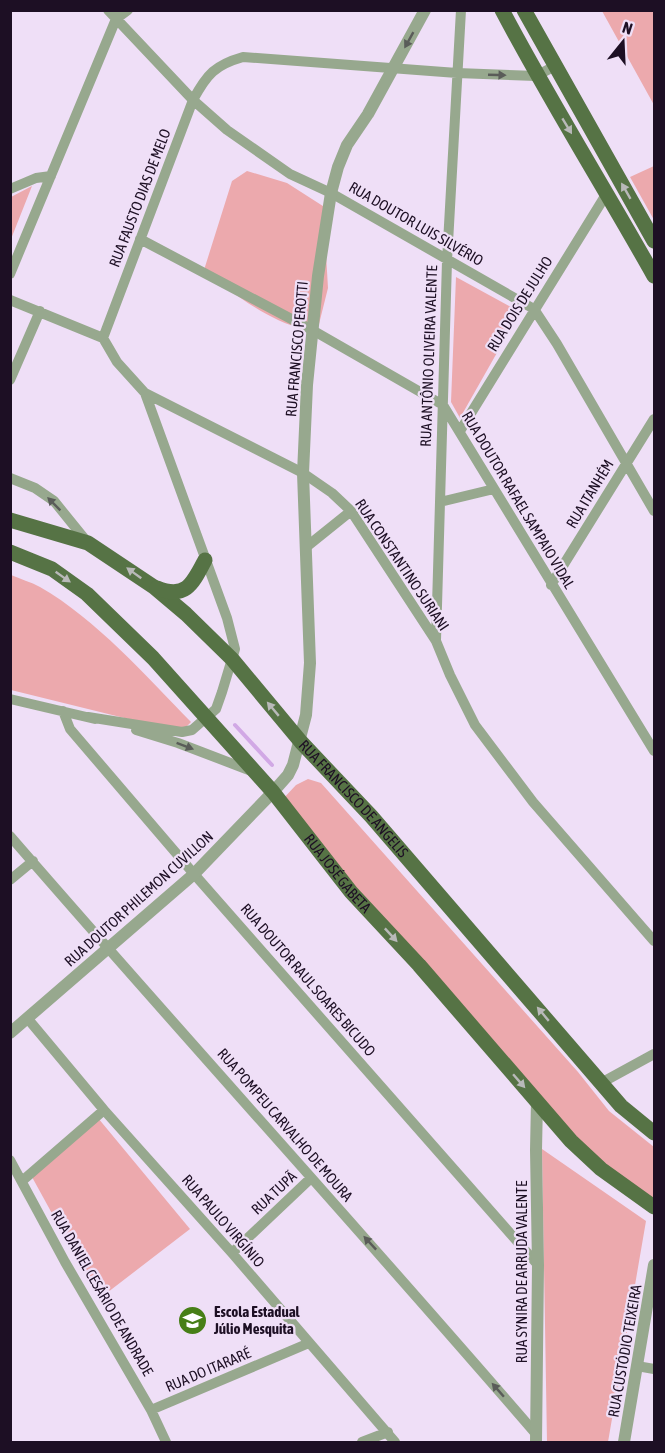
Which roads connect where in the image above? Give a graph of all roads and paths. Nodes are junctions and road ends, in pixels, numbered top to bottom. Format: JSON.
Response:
{"nodes":[{"id":1,"x":128,"y":10,"type":"edge"},
{"id":2,"x":425,"y":10,"type":"edge"},
{"id":3,"x":461,"y":10,"type":"edge"},
{"id":4,"x":502,"y":10,"type":"edge"},
{"id":5,"x":524,"y":10,"type":"edge"},
{"id":6,"x":112,"y":15,"type":"edge"},
{"id":7,"x":555,"y":66,"type":"junction"},
{"id":8,"x":393,"y":69,"type":"junction"},
{"id":9,"x":457,"y":73,"type":"junction"},
{"id":10,"x":536,"y":76,"type":"junction"},
{"id":11,"x":192,"y":100,"type":"junction"},
{"id":12,"x":51,"y":176,"type":"junction"},
{"id":13,"x":10,"y":189,"type":"edge"},
{"id":14,"x":331,"y":193,"type":"junction"},
{"id":15,"x":608,"y":193,"type":"junction"},
{"id":16,"x":140,"y":239,"type":"junction"},
{"id":17,"x":654,"y":242,"type":"edge"},
{"id":18,"x":447,"y":261,"type":"junction"},
{"id":19,"x":10,"y":274,"type":"edge"},
{"id":20,"x":654,"y":276,"type":"edge"},
{"id":21,"x":10,"y":300,"type":"edge"},
{"id":22,"x":534,"y":309,"type":"junction"},
{"id":23,"x":40,"y":311,"type":"junction"},
{"id":24,"x":314,"y":331,"type":"junction"},
{"id":25,"x":103,"y":338,"type":"junction"},
{"id":26,"x":10,"y":380,"type":"edge"},
{"id":27,"x":145,"y":393,"type":"junction"},
{"id":28,"x":443,"y":405,"type":"junction"},
{"id":29,"x":654,"y":419,"type":"edge"},
{"id":30,"x":460,"y":431,"type":"junction"},
{"id":31,"x":627,"y":462,"type":"junction"},
{"id":32,"x":303,"y":473,"type":"junction"},
{"id":33,"x":10,"y":478,"type":"edge"},
{"id":34,"x":494,"y":489,"type":"junction"},
{"id":35,"x":440,"y":502,"type":"junction"},
{"id":36,"x":351,"y":511,"type":"junction"},
{"id":37,"x":654,"y":511,"type":"edge"},
{"id":38,"x":10,"y":519,"type":"edge"},
{"id":39,"x":88,"y":543,"type":"junction"},
{"id":40,"x":305,"y":549,"type":"junction"},
{"id":41,"x":10,"y":552,"type":"edge"},
{"id":42,"x":205,"y":560,"type":"junction"},
{"id":43,"x":551,"y":585,"type":"junction"},
{"id":44,"x":154,"y":587,"type":"junction"},
{"id":45,"x":436,"y":640,"type":"junction"},
{"id":46,"x":232,"y":659,"type":"junction"},
{"id":47,"x":10,"y":699,"type":"edge"},
{"id":48,"x":63,"y":711,"type":"junction"},
{"id":49,"x":306,"y":715,"type":"joint"},
{"id":50,"x":88,"y":717,"type":"junction"},
{"id":51,"x":206,"y":717,"type":"junction"},
{"id":52,"x":301,"y":742,"type":"junction"},
{"id":53,"x":654,"y":750,"type":"edge"},
{"id":54,"x":257,"y":774,"type":"junction"},
{"id":55,"x":273,"y":792,"type":"junction"},
{"id":56,"x":10,"y":836,"type":"edge"},
{"id":57,"x":33,"y":861,"type":"junction"},
{"id":58,"x":194,"y":874,"type":"junction"},
{"id":59,"x":10,"y":880,"type":"edge"},
{"id":60,"x":654,"y":941,"type":"edge"},
{"id":61,"x":110,"y":947,"type":"junction"},
{"id":62,"x":28,"y":1019,"type":"junction"},
{"id":63,"x":10,"y":1033,"type":"edge"},
{"id":64,"x":654,"y":1054,"type":"edge"},
{"id":65,"x":601,"y":1083,"type":"junction"},
{"id":66,"x":537,"y":1101,"type":"junction"},
{"id":67,"x":104,"y":1110,"type":"junction"},
{"id":68,"x":654,"y":1132,"type":"edge"},
{"id":69,"x":10,"y":1160,"type":"edge"},
{"id":70,"x":311,"y":1178,"type":"junction"},
{"id":71,"x":22,"y":1181,"type":"junction"},
{"id":72,"x":654,"y":1207,"type":"edge"},
{"id":73,"x":232,"y":1253,"type":"junction"},
{"id":74,"x":538,"y":1265,"type":"junction"},
{"id":75,"x":654,"y":1265,"type":"edge"},
{"id":76,"x":309,"y":1343,"type":"junction"},
{"id":77,"x":637,"y":1366,"type":"junction"},
{"id":78,"x":654,"y":1369,"type":"edge"},
{"id":79,"x":151,"y":1410,"type":"junction"},
{"id":80,"x":388,"y":1432,"type":"junction"},
{"id":81,"x":536,"y":1438,"type":"edge"},
{"id":82,"x":166,"y":1443,"type":"edge"},
{"id":83,"x":362,"y":1443,"type":"edge"},
{"id":84,"x":395,"y":1443,"type":"edge"},
{"id":85,"x":624,"y":1443,"type":"edge"}],
"edges":[{"from":1,"to":6,"type":"street"},
{"from":2,"to":8,"type":"street","name":"RUA FRANCISCO PEROTTI","one_way":true},
{"from":3,"to":9,"type":"street","name":"RUA ANTÔNIO OLIVEIRA VALENTE"},
{"from":4,"to":10,"type":"main road"},
{"from":5,"to":7,"type":"main road"},
{"from":6,"to":11,"type":"street","name":"RUA DOUTOR LUIS SILVÉRIO"},
{"from":6,"to":12,"type":"street"},
{"from":7,"to":10,"type":"street","name":"RUA FAUSTO DIAS DE MELO"},
{"from":17,"to":7,"type":"main road","one_way":true},
{"from":8,"to":9,"type":"street","name":"RUA FAUSTO DIAS DE MELO"},
{"from":8,"to":11,"type":"street","name":"RUA FAUSTO DIAS DE MELO"},
{"from":8,"to":14,"type":"street","name":"RUA FRANCISCO PEROTTI"},
{"from":9,"to":10,"type":"street","name":"RUA FAUSTO DIAS DE MELO","one_way":true},
{"from":9,"to":18,"type":"street","name":"RUA ANTÔNIO OLIVEIRA VALENTE"},
{"from":10,"to":15,"type":"main road","one_way":true},
{"from":11,"to":14,"type":"street","name":"RUA DOUTOR LUIS SILVÉRIO"},
{"from":11,"to":16,"type":"street","name":"RUA FAUSTO DIAS DE MELO"},
{"from":12,"to":13,"type":"street"},
{"from":12,"to":19,"type":"street"},
{"from":14,"to":18,"type":"street","name":"RUA DOUTOR LUIS SILVÉRIO"},
{"from":14,"to":24,"type":"street","name":"RUA FRANCISCO PEROTTI"},
{"from":15,"to":20,"type":"main road"},
{"from":15,"to":22,"type":"street","name":"RUA DOIS DE JULHO"},
{"from":16,"to":24,"type":"street","name":"RUA DOUTOR RAFAEL SAMPAIO VIDAL"},
{"from":16,"to":25,"type":"street","name":"RUA FAUSTO DIAS DE MELO"},
{"from":18,"to":22,"type":"street","name":"RUA DOUTOR LUIS SILVÉRIO"},
{"from":18,"to":28,"type":"street","name":"RUA ANTÔNIO OLIVEIRA VALENTE"},
{"from":21,"to":23,"type":"street"},
{"from":22,"to":30,"type":"street","name":"RUA DOIS DE JULHO"},
{"from":22,"to":31,"type":"street","name":"RUA DOUTOR LUIS SILVÉRIO"},
{"from":23,"to":25,"type":"street"},
{"from":23,"to":26,"type":"street"},
{"from":24,"to":28,"type":"street","name":"RUA DOUTOR RAFAEL SAMPAIO VIDAL"},
{"from":24,"to":32,"type":"street","name":"RUA FRANCISCO PEROTTI"},
{"from":25,"to":27,"type":"street"},
{"from":27,"to":32,"type":"street","name":"RUA CONSTANTINO SURIANI"},
{"from":27,"to":42,"type":"street"},
{"from":28,"to":30,"type":"street","name":"RUA DOUTOR RAFAEL SAMPAIO VIDAL"},
{"from":28,"to":35,"type":"street","name":"RUA ANTÔNIO OLIVEIRA VALENTE"},
{"from":29,"to":31,"type":"street","name":"RUA ITANHÉM"},
{"from":30,"to":34,"type":"street","name":"RUA DOUTOR RAFAEL SAMPAIO VIDAL"},
{"from":31,"to":37,"type":"street","name":"RUA DOUTOR LUIS SILVÉRIO"},
{"from":31,"to":43,"type":"street","name":"RUA ITANHÉM"},
{"from":32,"to":36,"type":"street","name":"RUA CONSTANTINO SURIANI"},
{"from":32,"to":40,"type":"street","name":"RUA FRANCISCO PEROTTI"},
{"from":39,"to":33,"type":"street","one_way":true},
{"from":34,"to":35,"type":"street"},
{"from":34,"to":43,"type":"street","name":"RUA DOUTOR RAFAEL SAMPAIO VIDAL"},
{"from":35,"to":45,"type":"street","name":"RUA ANTÔNIO OLIVEIRA VALENTE"},
{"from":36,"to":40,"type":"street"},
{"from":36,"to":45,"type":"street","name":"RUA CONSTANTINO SURIANI"},
{"from":38,"to":39,"type":"main road","name":"RUA FRANCISCO DE ANGELIS"},
{"from":44,"to":39,"type":"main road","name":"RUA FRANCISCO DE ANGELIS","one_way":true},
{"from":40,"to":49,"type":"street","name":"RUA FRANCISCO PEROTTI"},
{"from":41,"to":51,"type":"main road","name":"RUA JOSÉ GABETA","one_way":true},
{"from":42,"to":44,"type":"main road"},
{"from":42,"to":46,"type":"street"},
{"from":43,"to":53,"type":"street","name":"RUA DOUTOR RAFAEL SAMPAIO VIDAL"},
{"from":44,"to":46,"type":"main road","name":"RUA FRANCISCO DE ANGELIS"},
{"from":45,"to":60,"type":"street","name":"RUA CONSTANTINO SURIANI"},
{"from":46,"to":51,"type":"street"},
{"from":52,"to":46,"type":"main road","name":"RUA FRANCISCO DE ANGELIS","one_way":true},
{"from":47,"to":48,"type":"street"},
{"from":48,"to":50,"type":"street"},
{"from":48,"to":58,"type":"street","name":"RUA DOUTOR RAUL SOARES BICUDO"},
{"from":49,"to":52,"type":"street","name":"RUA DOUTOR PHILEMON CUVILLON"},
{"from":50,"to":51,"type":"street"},
{"from":50,"to":54,"type":"street","one_way":true},
{"from":51,"to":54,"type":"main road","name":"RUA JOSÉ GABETA"},
{"from":52,"to":55,"type":"street","name":"RUA DOUTOR PHILEMON CUVILLON"},
{"from":65,"to":52,"type":"main road","name":"RUA FRANCISCO DE ANGELIS","one_way":true},
{"from":54,"to":55,"type":"main road","name":"RUA JOSÉ GABETA"},
{"from":55,"to":58,"type":"street","name":"RUA DOUTOR PHILEMON CUVILLON"},
{"from":55,"to":66,"type":"main road","name":"RUA JOSÉ GABETA","one_way":true},
{"from":56,"to":57,"type":"street","name":"RUA POMPEU CARVALHO DE MOURA"},
{"from":57,"to":59,"type":"street"},
{"from":57,"to":61,"type":"street","name":"RUA POMPEU CARVALHO DE MOURA"},
{"from":58,"to":61,"type":"street","name":"RUA DOUTOR PHILEMON CUVILLON"},
{"from":58,"to":74,"type":"street","name":"RUA DOUTOR RAUL SOARES BICUDO"},
{"from":61,"to":62,"type":"street","name":"RUA DOUTOR PHILEMON CUVILLON"},
{"from":61,"to":70,"type":"street","name":"RUA POMPEU CARVALHO DE MOURA"},
{"from":62,"to":63,"type":"street","name":"RUA DOUTOR PHILEMON CUVILLON"},
{"from":62,"to":67,"type":"street","name":"RUA PAULO VIRGÍNIO"},
{"from":64,"to":65,"type":"street"},
{"from":65,"to":68,"type":"main road","name":"RUA FRANCISCO DE ANGELIS"},
{"from":66,"to":72,"type":"main road","name":"RUA JOSÉ GABETA"},
{"from":66,"to":74,"type":"street","name":"RUA SYNIRA DE ARRUDA VALENTE"},
{"from":67,"to":71,"type":"street"},
{"from":67,"to":73,"type":"street","name":"RUA PAULO VIRGÍNIO"},
{"from":69,"to":71,"type":"street","name":"RUA DANIEL CESÁRIO DE ANDRADE"},
{"from":70,"to":73,"type":"street","name":"RUA TUPÃ"},
{"from":81,"to":70,"type":"street","name":"RUA POMPEU CARVALHO DE MOURA","one_way":true},
{"from":71,"to":79,"type":"street","name":"RUA DANIEL CESÁRIO DE ANDRADE"},
{"from":73,"to":76,"type":"street","name":"RUA PAULO VIRGÍNIO"},
{"from":74,"to":81,"type":"street","name":"RUA SYNIRA DE ARRUDA VALENTE"},
{"from":75,"to":77,"type":"street","name":"RUA CUSTÓDIO TEIXEIRA"},
{"from":76,"to":79,"type":"street","name":"RUA DO ITARARÉ"},
{"from":76,"to":80,"type":"street","name":"RUA PAULO VIRGÍNIO"},
{"from":77,"to":78,"type":"street"},
{"from":77,"to":85,"type":"street","name":"RUA CUSTÓDIO TEIXEIRA"},
{"from":79,"to":82,"type":"street","name":"RUA DANIEL CESÁRIO DE ANDRADE"},
{"from":80,"to":83,"type":"street"},
{"from":80,"to":84,"type":"street","name":"RUA PAULO VIRGÍNIO"}]}
